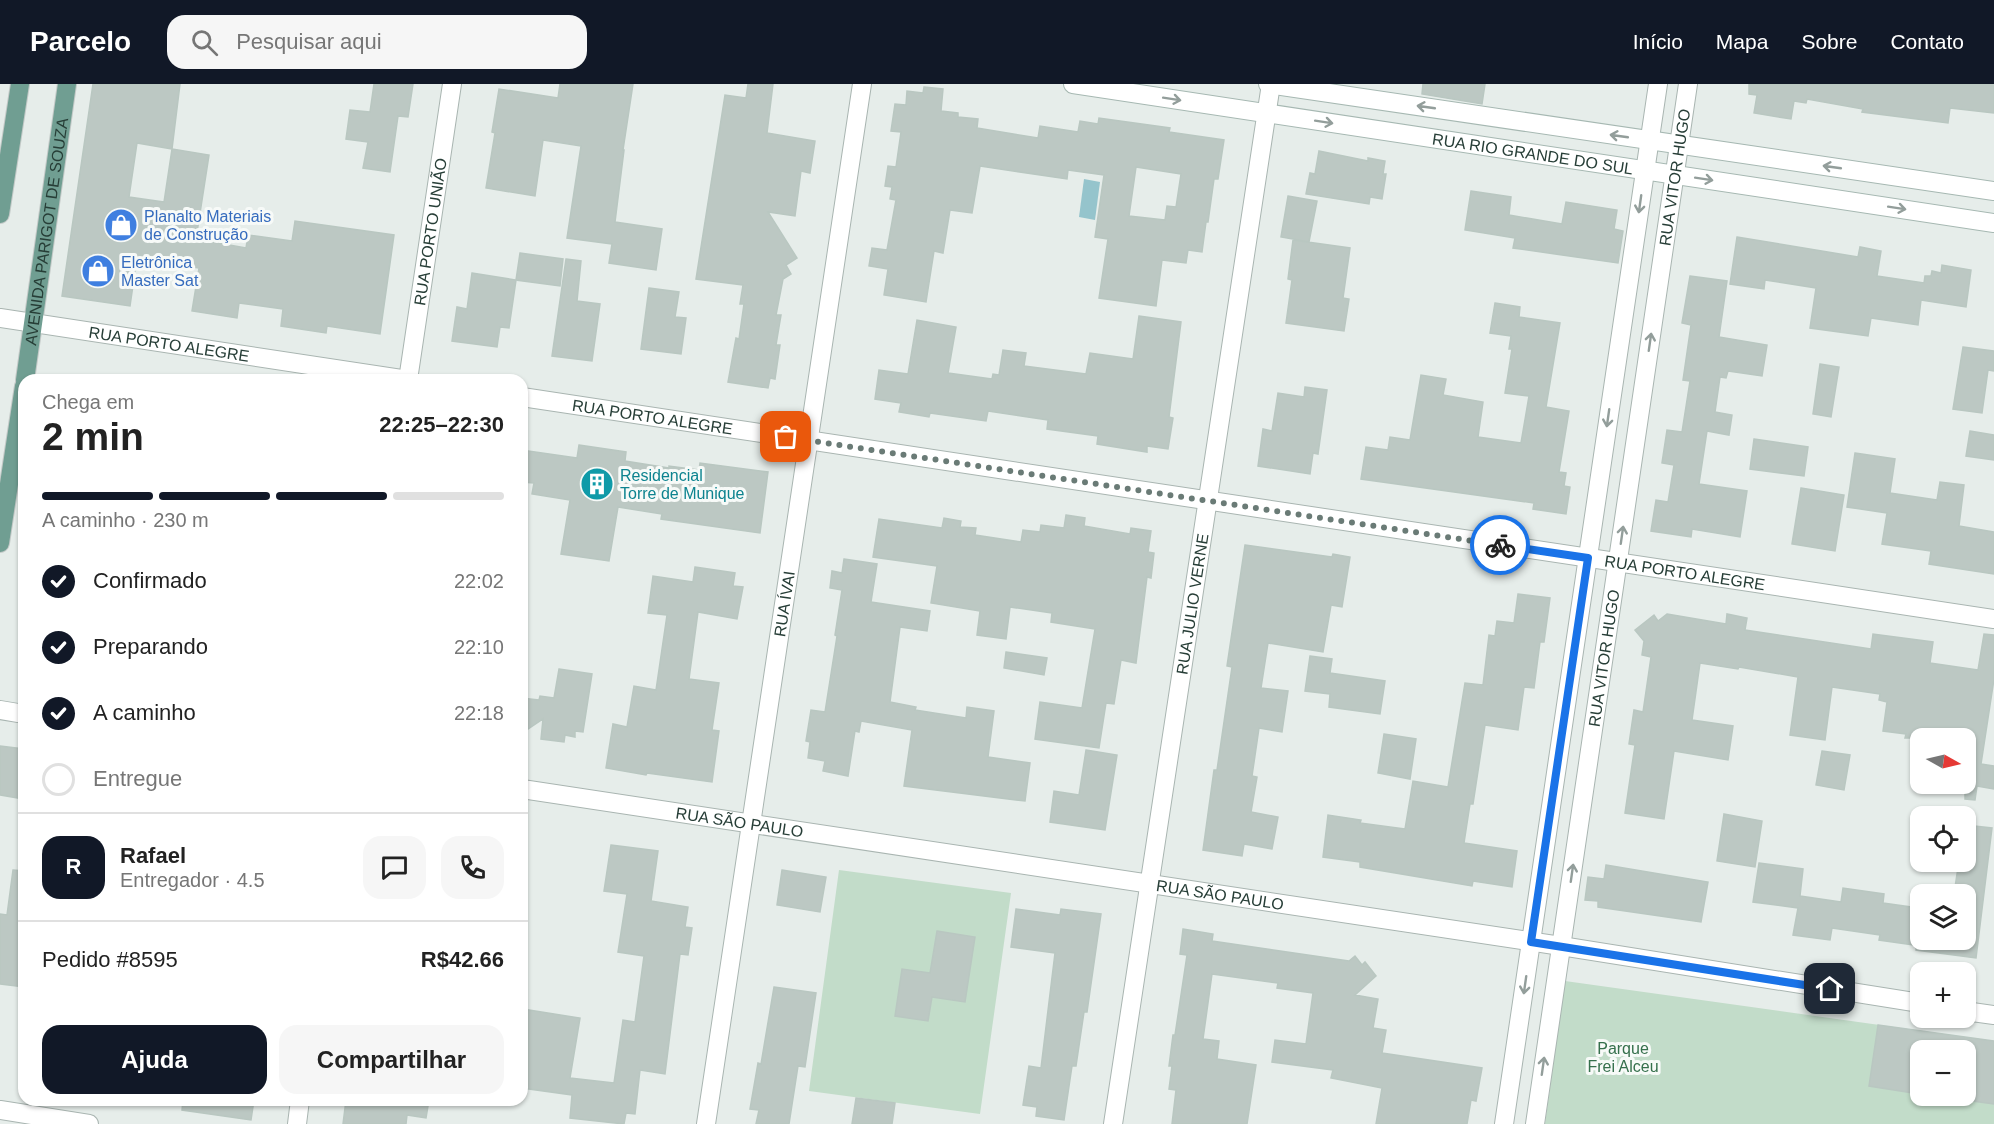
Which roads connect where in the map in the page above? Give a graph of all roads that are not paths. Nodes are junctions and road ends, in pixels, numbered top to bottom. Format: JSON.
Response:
{"nodes":[{"id":1,"x":20,"y":84,"type":"edge"},
{"id":2,"x":67,"y":84,"type":"edge"},
{"id":3,"x":452,"y":84,"type":"edge"},
{"id":4,"x":862,"y":84,"type":"edge"},
{"id":5,"x":1073,"y":84,"type":"edge"},
{"id":6,"x":1270,"y":84,"type":"edge"},
{"id":7,"x":1658,"y":84,"type":"edge"},
{"id":8,"x":1688,"y":84,"type":"edge"},
{"id":9,"x":1266,"y":113,"type":"junction"},
{"id":10,"x":1650,"y":140,"type":"junction"},
{"id":11,"x":1679,"y":145,"type":"junction"},
{"id":12,"x":1645,"y":170,"type":"junction"},
{"id":13,"x":1675,"y":175,"type":"junction"},
{"id":14,"x":1994,"y":191,"type":"edge"},
{"id":15,"x":0,"y":214,"type":"edge"},
{"id":16,"x":1994,"y":223,"type":"edge"},
{"id":17,"x":0,"y":318,"type":"edge"},
{"id":18,"x":34,"y":323,"type":"junction"},
{"id":19,"x":26,"y":374,"type":"edge"},
{"id":20,"x":375,"y":374,"type":"edge"},
{"id":21,"x":409,"y":374,"type":"edge"},
{"id":22,"x":528,"y":398,"type":"edge"},
{"id":23,"x":18,"y":425,"type":"edge"},
{"id":24,"x":808,"y":440,"type":"junction"},
{"id":25,"x":1208,"y":501,"type":"junction"},
{"id":26,"x":0,"y":543,"type":"edge"},
{"id":27,"x":1588,"y":558,"type":"junction"},
{"id":28,"x":1618,"y":563,"type":"junction"},
{"id":29,"x":1994,"y":619,"type":"edge"},
{"id":30,"x":0,"y":710,"type":"edge"},
{"id":31,"x":18,"y":713,"type":"edge"},
{"id":32,"x":528,"y":790,"type":"edge"},
{"id":33,"x":751,"y":824,"type":"junction"},
{"id":34,"x":1149,"y":884,"type":"junction"},
{"id":35,"x":1531,"y":942,"type":"junction"},
{"id":36,"x":1561,"y":946,"type":"junction"},
{"id":37,"x":1910,"y":1001,"type":"edge"},
{"id":38,"x":1976,"y":1013,"type":"edge"},
{"id":39,"x":1994,"y":1015,"type":"edge"},
{"id":40,"x":299,"y":1106,"type":"edge"},
{"id":41,"x":0,"y":1110,"type":"edge"},
{"id":42,"x":89,"y":1124,"type":"edge"},
{"id":43,"x":297,"y":1124,"type":"edge"},
{"id":44,"x":706,"y":1124,"type":"edge"},
{"id":45,"x":1113,"y":1124,"type":"edge"},
{"id":46,"x":1504,"y":1124,"type":"edge"},
{"id":47,"x":1535,"y":1124,"type":"edge"}],
"edges":[{"from":1,"to":15,"type":"main road"},
{"from":2,"to":18,"type":"main road","name":"AVENIDA PARIGOT DE SOUZA"},
{"from":3,"to":21,"type":"street","name":"RUA PORTO UNIÃO"},
{"from":4,"to":24,"type":"street","name":"RUA ÍVAI"},
{"from":5,"to":9,"type":"street","name":"RUA RIO GRANDE DO SUL","one_way":true},
{"from":6,"to":9,"type":"street","name":"RUA JULIO VERNE"},
{"from":10,"to":6,"type":"street","name":"RUA RIO GRANDE DO SUL","one_way":true},
{"from":7,"to":10,"type":"street","name":"RUA VITOR HUGO"},
{"from":8,"to":11,"type":"street","name":"RUA VITOR HUGO"},
{"from":9,"to":12,"type":"street","name":"RUA RIO GRANDE DO SUL","one_way":true},
{"from":9,"to":25,"type":"street","name":"RUA JULIO VERNE"},
{"from":10,"to":11,"type":"street","name":"RUA RIO GRANDE DO SUL"},
{"from":10,"to":12,"type":"street","name":"RUA VITOR HUGO"},
{"from":11,"to":13,"type":"street","name":"RUA VITOR HUGO"},
{"from":14,"to":11,"type":"street","name":"RUA RIO GRANDE DO SUL","one_way":true},
{"from":12,"to":13,"type":"street","name":"RUA RIO GRANDE DO SUL"},
{"from":12,"to":27,"type":"street","name":"RUA VITOR HUGO","one_way":true},
{"from":13,"to":16,"type":"street","name":"RUA RIO GRANDE DO SUL","one_way":true},
{"from":28,"to":13,"type":"street","name":"RUA VITOR HUGO","one_way":true},
{"from":17,"to":18,"type":"street","name":"RUA PORTO ALEGRE"},
{"from":18,"to":19,"type":"main road","name":"AVENIDA PARIGOT DE SOUZA"},
{"from":18,"to":20,"type":"street","name":"RUA PORTO ALEGRE"},
{"from":22,"to":24,"type":"street","name":"RUA PORTO ALEGRE"},
{"from":23,"to":26,"type":"main road"},
{"from":24,"to":25,"type":"street","name":"RUA PORTO ALEGRE"},
{"from":24,"to":33,"type":"street","name":"RUA ÍVAI"},
{"from":25,"to":27,"type":"street","name":"RUA PORTO ALEGRE"},
{"from":25,"to":34,"type":"street","name":"RUA JULIO VERNE"},
{"from":27,"to":28,"type":"street","name":"RUA PORTO ALEGRE"},
{"from":27,"to":35,"type":"street","name":"RUA VITOR HUGO"},
{"from":28,"to":29,"type":"street","name":"RUA PORTO ALEGRE"},
{"from":36,"to":28,"type":"street","name":"RUA VITOR HUGO","one_way":true},
{"from":30,"to":31,"type":"street"},
{"from":32,"to":33,"type":"street","name":"RUA SÃO PAULO"},
{"from":33,"to":34,"type":"street","name":"RUA SÃO PAULO"},
{"from":33,"to":44,"type":"street","name":"RUA ÍVAI"},
{"from":34,"to":35,"type":"street","name":"RUA SÃO PAULO"},
{"from":34,"to":45,"type":"street","name":"RUA JULIO VERNE"},
{"from":35,"to":36,"type":"street","name":"RUA SÃO PAULO"},
{"from":35,"to":46,"type":"street","name":"RUA VITOR HUGO","one_way":true},
{"from":36,"to":37,"type":"street","name":"RUA SÃO PAULO"},
{"from":47,"to":36,"type":"street","name":"RUA VITOR HUGO","one_way":true},
{"from":38,"to":39,"type":"street"},
{"from":40,"to":43,"type":"street"},
{"from":41,"to":42,"type":"street"}]}
